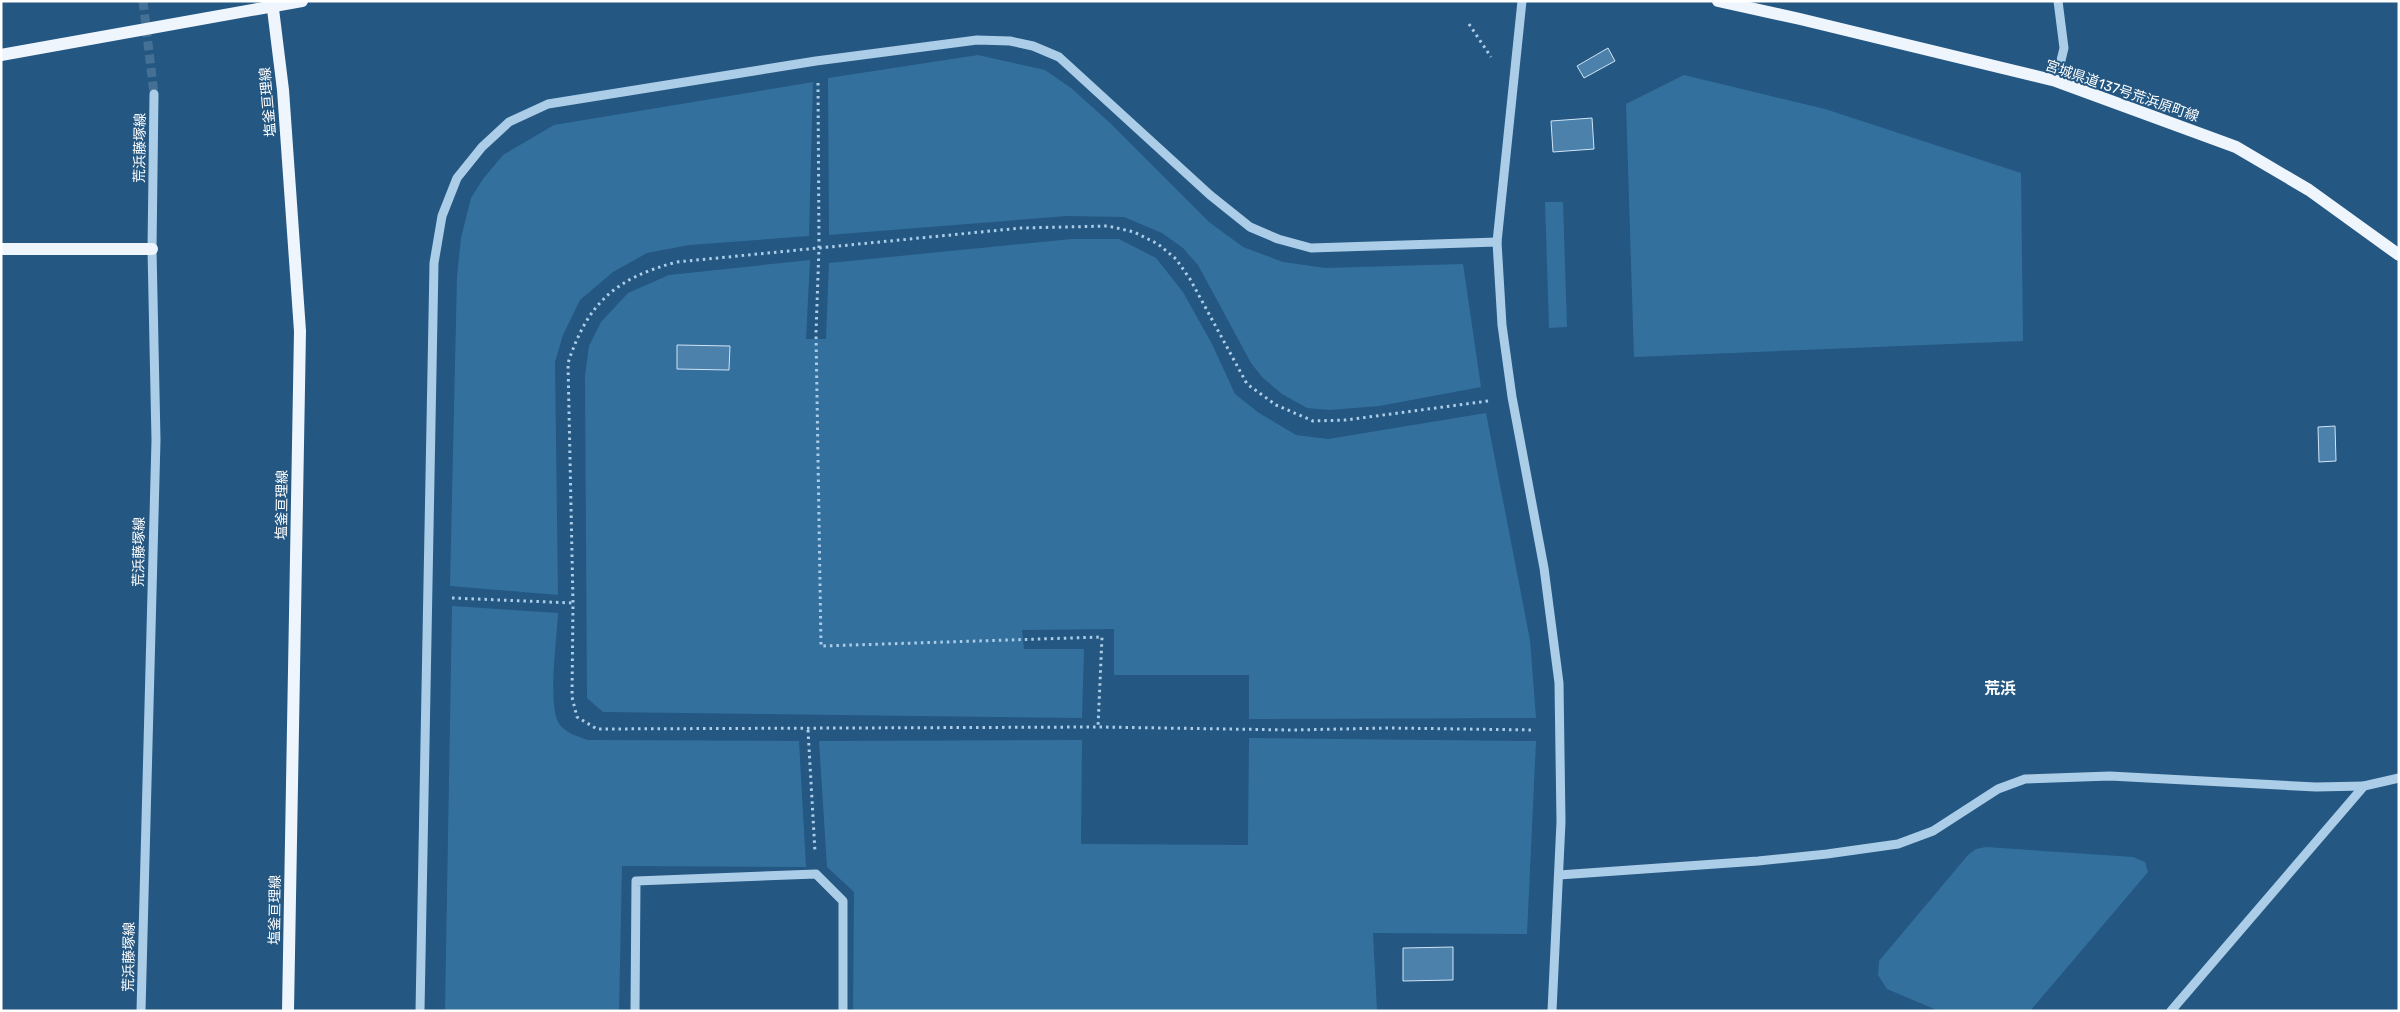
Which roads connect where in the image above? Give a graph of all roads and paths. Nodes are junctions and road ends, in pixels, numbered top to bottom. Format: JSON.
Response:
{"nodes":[{"id":1,"x":302,"y":1,"type":"edge"},
{"id":2,"x":1522,"y":1,"type":"edge"},
{"id":3,"x":1718,"y":1,"type":"edge"},
{"id":4,"x":2058,"y":1,"type":"edge"},
{"id":5,"x":273,"y":4,"type":"edge"},
{"id":6,"x":1469,"y":24,"type":"dead end"},
{"id":7,"x":1,"y":55,"type":"edge"},
{"id":8,"x":1490,"y":67,"type":"dead end"},
{"id":9,"x":818,"y":78,"type":"dead end"},
{"id":10,"x":2056,"y":81,"type":"junction"},
{"id":11,"x":154,"y":94,"type":"tunnel mouth"},
{"id":12,"x":1497,"y":242,"type":"junction"},
{"id":13,"x":819,"y":247,"type":"junction"},
{"id":14,"x":1,"y":249,"type":"edge"},
{"id":15,"x":152,"y":249,"type":"junction"},
{"id":16,"x":2399,"y":255,"type":"edge"},
{"id":17,"x":1491,"y":400,"type":"dead end"},
{"id":18,"x":447,"y":598,"type":"dead end"},
{"id":19,"x":573,"y":603,"type":"junction"},
{"id":20,"x":1098,"y":727,"type":"junction"},
{"id":21,"x":808,"y":730,"type":"junction"},
{"id":22,"x":1540,"y":730,"type":"dead end"},
{"id":23,"x":2399,"y":778,"type":"edge"},
{"id":24,"x":2364,"y":786,"type":"junction"},
{"id":25,"x":815,"y":860,"type":"dead end"},
{"id":26,"x":1560,"y":875,"type":"junction"},
{"id":27,"x":141,"y":1011,"type":"edge"},
{"id":28,"x":288,"y":1011,"type":"edge"},
{"id":29,"x":420,"y":1011,"type":"edge"},
{"id":30,"x":635,"y":1011,"type":"edge"},
{"id":31,"x":843,"y":1011,"type":"edge"},
{"id":32,"x":1552,"y":1011,"type":"edge"},
{"id":33,"x":2172,"y":1011,"type":"edge"}],
"edges":[{"from":1,"to":5,"type":"main road"},
{"from":2,"to":12,"type":"street"},
{"from":3,"to":10,"type":"main road","name":"宮城県道137号荒浜原町線"},
{"from":4,"to":10,"type":"street"},
{"from":5,"to":7,"type":"main road"},
{"from":5,"to":28,"type":"main road","name":"塩釜亘理線"},
{"from":6,"to":8,"type":"path"},
{"from":9,"to":13,"type":"path"},
{"from":10,"to":16,"type":"main road","name":"宮城県道137号荒浜原町線"},
{"from":11,"to":15,"type":"street","name":"荒浜藤塚線"},
{"from":12,"to":26,"type":"street"},
{"from":12,"to":29,"type":"street"},
{"from":13,"to":17,"type":"path"},
{"from":13,"to":19,"type":"path"},
{"from":13,"to":20,"type":"path"},
{"from":14,"to":15,"type":"main road"},
{"from":15,"to":27,"type":"street","name":"荒浜藤塚線"},
{"from":18,"to":19,"type":"path"},
{"from":19,"to":21,"type":"path"},
{"from":20,"to":21,"type":"path"},
{"from":20,"to":22,"type":"path"},
{"from":21,"to":25,"type":"path"},
{"from":23,"to":24,"type":"street"},
{"from":24,"to":26,"type":"street"},
{"from":24,"to":33,"type":"street"},
{"from":26,"to":32,"type":"street"},
{"from":30,"to":31,"type":"street"}]}
